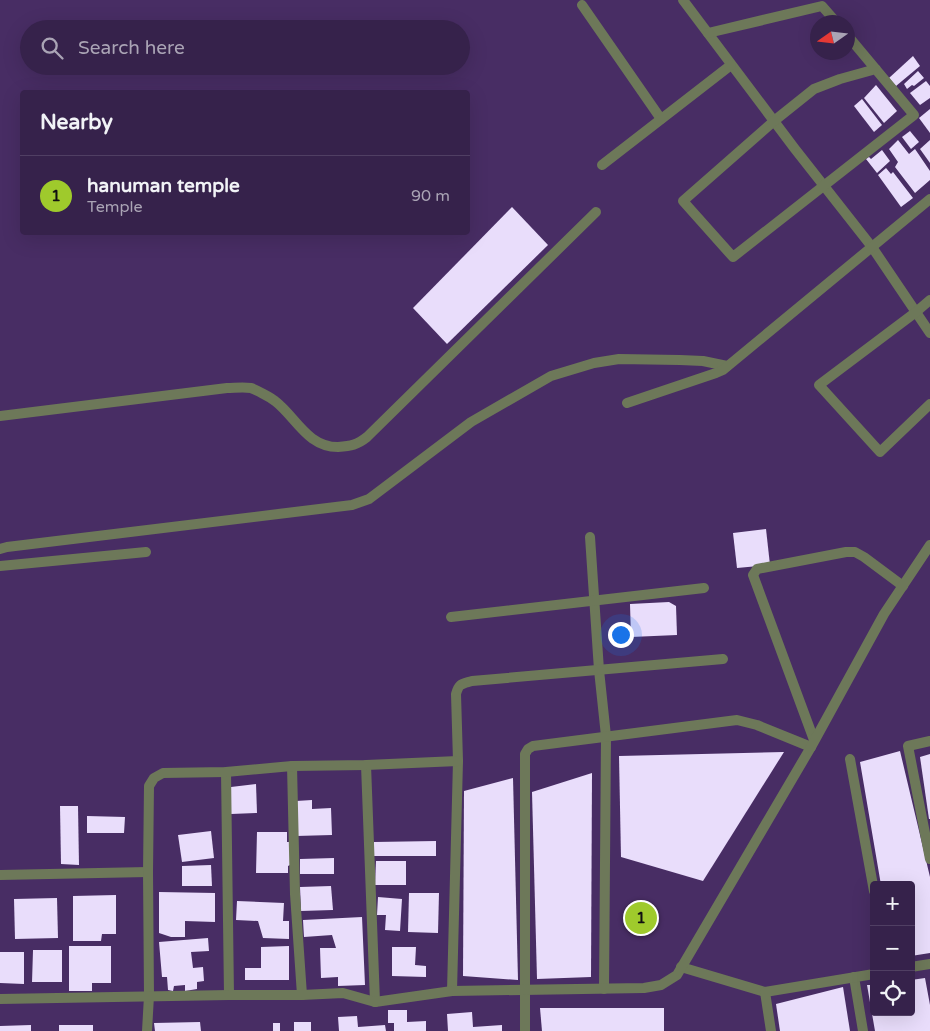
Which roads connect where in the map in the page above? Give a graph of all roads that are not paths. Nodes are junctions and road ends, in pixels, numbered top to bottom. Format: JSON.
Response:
{"nodes":[{"id":1,"x":683,"y":0,"type":"edge"},
{"id":2,"x":582,"y":5,"type":"dead end"},
{"id":3,"x":830,"y":15,"type":"edge"},
{"id":4,"x":708,"y":33,"type":"junction"},
{"id":5,"x":855,"y":44,"type":"edge"},
{"id":6,"x":731,"y":65,"type":"junction"},
{"id":7,"x":876,"y":70,"type":"junction"},
{"id":8,"x":661,"y":119,"type":"junction"},
{"id":9,"x":774,"y":121,"type":"junction"},
{"id":10,"x":602,"y":165,"type":"dead end"},
{"id":11,"x":824,"y":186,"type":"junction"},
{"id":12,"x":930,"y":199,"type":"edge"},
{"id":13,"x":596,"y":212,"type":"dead end"},
{"id":14,"x":872,"y":247,"type":"junction"},
{"id":15,"x":930,"y":300,"type":"edge"},
{"id":16,"x":916,"y":312,"type":"junction"},
{"id":17,"x":930,"y":333,"type":"edge"},
{"id":18,"x":727,"y":366,"type":"junction"},
{"id":19,"x":627,"y":403,"type":"dead end"},
{"id":20,"x":930,"y":404,"type":"edge"},
{"id":21,"x":0,"y":416,"type":"edge"},
{"id":22,"x":590,"y":537,"type":"dead end"},
{"id":23,"x":930,"y":545,"type":"edge"},
{"id":24,"x":0,"y":549,"type":"edge"},
{"id":25,"x":146,"y":552,"type":"dead end"},
{"id":26,"x":0,"y":566,"type":"edge"},
{"id":27,"x":903,"y":586,"type":"junction"},
{"id":28,"x":704,"y":588,"type":"dead end"},
{"id":29,"x":594,"y":600,"type":"junction"},
{"id":30,"x":451,"y":617,"type":"dead end"},
{"id":31,"x":723,"y":659,"type":"dead end"},
{"id":32,"x":599,"y":670,"type":"junction"},
{"id":33,"x":606,"y":736,"type":"junction"},
{"id":34,"x":930,"y":742,"type":"edge"},
{"id":35,"x":812,"y":744,"type":"junction"},
{"id":36,"x":850,"y":759,"type":"dead end"},
{"id":37,"x":458,"y":761,"type":"junction"},
{"id":38,"x":366,"y":765,"type":"junction"},
{"id":39,"x":292,"y":766,"type":"junction"},
{"id":40,"x":226,"y":772,"type":"junction"},
{"id":41,"x":930,"y":859,"type":"edge"},
{"id":42,"x":148,"y":872,"type":"junction"},
{"id":43,"x":0,"y":875,"type":"edge"},
{"id":44,"x":872,"y":881,"type":"edge"},
{"id":45,"x":930,"y":964,"type":"edge"},
{"id":46,"x":915,"y":966,"type":"edge"},
{"id":47,"x":682,"y":967,"type":"junction"},
{"id":48,"x":870,"y":975,"type":"edge"},
{"id":49,"x":854,"y":977,"type":"junction"},
{"id":50,"x":604,"y":989,"type":"junction"},
{"id":51,"x":525,"y":990,"type":"junction"},
{"id":52,"x":452,"y":991,"type":"junction"},
{"id":53,"x":765,"y":992,"type":"junction"},
{"id":54,"x":229,"y":995,"type":"junction"},
{"id":55,"x":302,"y":995,"type":"junction"},
{"id":56,"x":149,"y":996,"type":"junction"},
{"id":57,"x":0,"y":1000,"type":"edge"},
{"id":58,"x":375,"y":1002,"type":"junction"},
{"id":59,"x":147,"y":1031,"type":"edge"},
{"id":60,"x":525,"y":1031,"type":"edge"},
{"id":61,"x":771,"y":1031,"type":"edge"},
{"id":62,"x":863,"y":1031,"type":"edge"}],
"edges":[{"from":1,"to":4,"type":"street"},
{"from":2,"to":8,"type":"street"},
{"from":3,"to":4,"type":"street"},
{"from":4,"to":6,"type":"street"},
{"from":5,"to":7,"type":"street"},
{"from":6,"to":8,"type":"street"},
{"from":6,"to":9,"type":"street"},
{"from":7,"to":9,"type":"street"},
{"from":7,"to":11,"type":"street"},
{"from":8,"to":10,"type":"street"},
{"from":9,"to":11,"type":"street"},
{"from":9,"to":11,"type":"street"},
{"from":11,"to":14,"type":"street"},
{"from":12,"to":14,"type":"street"},
{"from":13,"to":21,"type":"street"},
{"from":14,"to":16,"type":"street"},
{"from":14,"to":18,"type":"street"},
{"from":15,"to":16,"type":"street"},
{"from":16,"to":17,"type":"street"},
{"from":16,"to":20,"type":"street"},
{"from":18,"to":19,"type":"street"},
{"from":18,"to":24,"type":"street"},
{"from":22,"to":29,"type":"street"},
{"from":23,"to":27,"type":"street"},
{"from":25,"to":26,"type":"street"},
{"from":27,"to":35,"type":"street"},
{"from":27,"to":35,"type":"street"},
{"from":28,"to":29,"type":"street"},
{"from":29,"to":30,"type":"street"},
{"from":29,"to":32,"type":"street"},
{"from":31,"to":32,"type":"street"},
{"from":32,"to":33,"type":"street"},
{"from":32,"to":37,"type":"street"},
{"from":33,"to":35,"type":"street"},
{"from":33,"to":50,"type":"street"},
{"from":33,"to":51,"type":"street"},
{"from":34,"to":41,"type":"street"},
{"from":35,"to":47,"type":"street"},
{"from":36,"to":44,"type":"street"},
{"from":37,"to":38,"type":"street"},
{"from":37,"to":52,"type":"street"},
{"from":38,"to":39,"type":"street"},
{"from":38,"to":58,"type":"street"},
{"from":39,"to":40,"type":"street"},
{"from":39,"to":55,"type":"street"},
{"from":40,"to":42,"type":"street"},
{"from":40,"to":54,"type":"street"},
{"from":42,"to":43,"type":"street"},
{"from":42,"to":56,"type":"street"},
{"from":45,"to":46,"type":"street"},
{"from":47,"to":50,"type":"street"},
{"from":47,"to":53,"type":"street"},
{"from":48,"to":49,"type":"street"},
{"from":49,"to":53,"type":"street"},
{"from":49,"to":62,"type":"street"},
{"from":50,"to":51,"type":"street"},
{"from":51,"to":52,"type":"street"},
{"from":51,"to":60,"type":"street"},
{"from":52,"to":58,"type":"street"},
{"from":53,"to":61,"type":"street"},
{"from":54,"to":55,"type":"street"},
{"from":54,"to":56,"type":"street"},
{"from":55,"to":58,"type":"street"},
{"from":56,"to":57,"type":"street"},
{"from":56,"to":59,"type":"street"}]}
